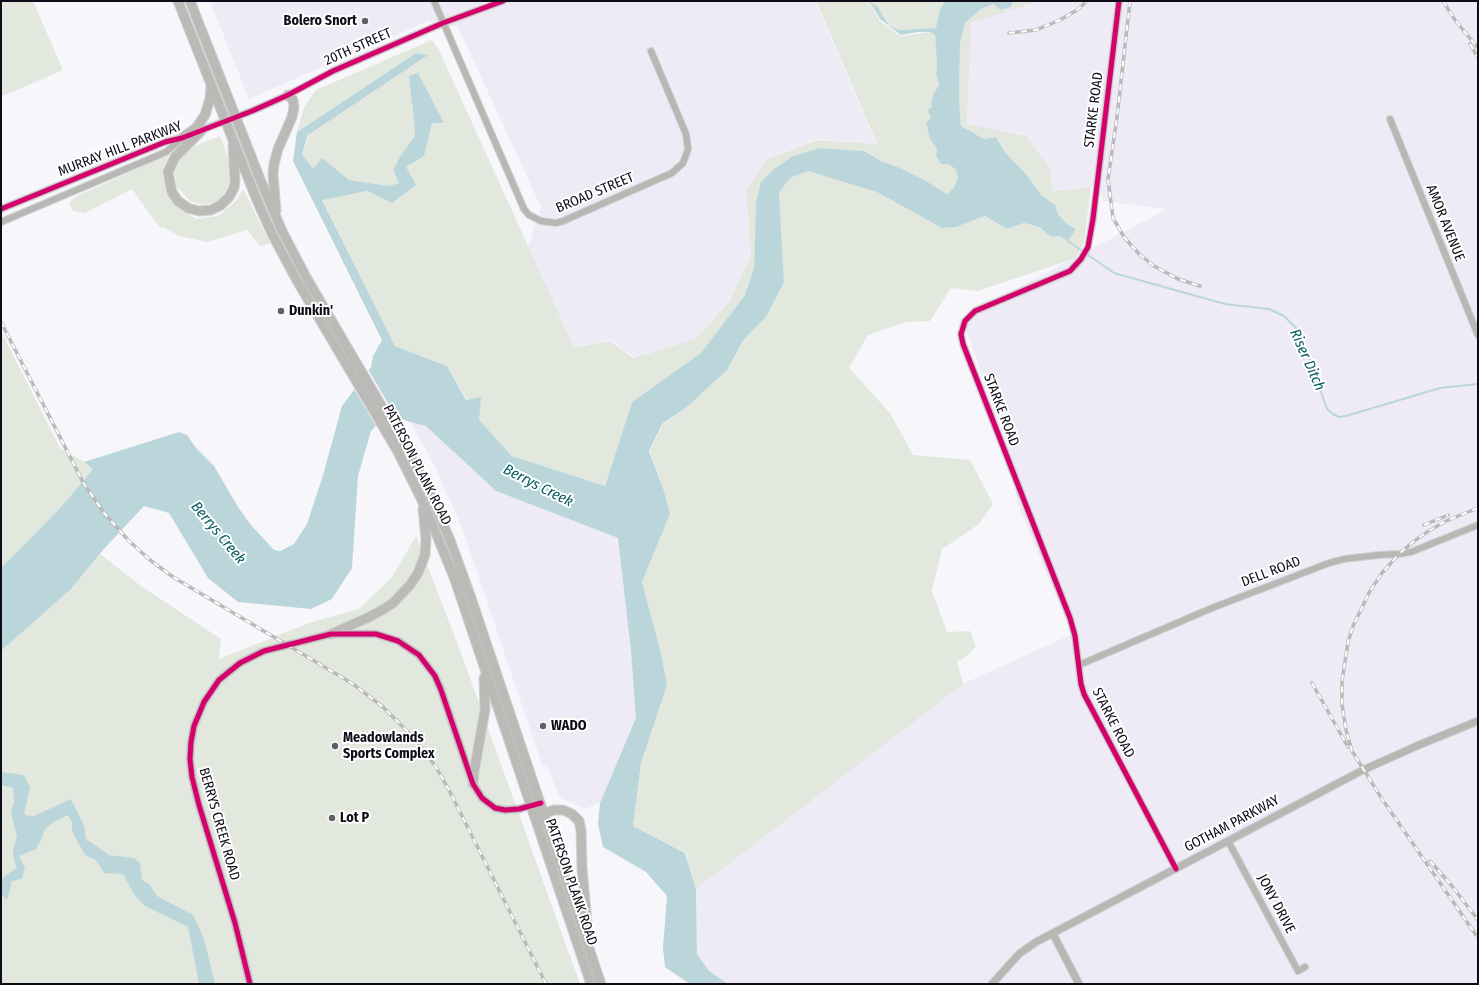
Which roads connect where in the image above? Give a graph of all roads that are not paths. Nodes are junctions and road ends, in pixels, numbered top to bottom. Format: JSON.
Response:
{"nodes":[{"id":1,"x":178,"y":1,"type":"edge"},
{"id":2,"x":190,"y":1,"type":"edge"},
{"id":3,"x":434,"y":1,"type":"edge"},
{"id":4,"x":503,"y":1,"type":"edge"},
{"id":5,"x":1119,"y":1,"type":"edge"},
{"id":6,"x":443,"y":23,"type":"junction"},
{"id":7,"x":650,"y":51,"type":"dead end"},
{"id":8,"x":211,"y":83,"type":"junction"},
{"id":9,"x":288,"y":94,"type":"junction"},
{"id":10,"x":235,"y":117,"type":"junction"},
{"id":11,"x":1390,"y":119,"type":"dead end"},
{"id":12,"x":226,"y":121,"type":"junction"},
{"id":13,"x":202,"y":130,"type":"junction"},
{"id":14,"x":182,"y":138,"type":"junction"},
{"id":15,"x":233,"y":138,"type":"junction"},
{"id":16,"x":1,"y":209,"type":"edge"},
{"id":17,"x":277,"y":220,"type":"junction"},
{"id":18,"x":1,"y":222,"type":"edge"},
{"id":19,"x":1478,"y":335,"type":"edge"},
{"id":20,"x":421,"y":498,"type":"junction"},
{"id":21,"x":1478,"y":525,"type":"edge"},
{"id":22,"x":331,"y":634,"type":"junction"},
{"id":23,"x":483,"y":665,"type":"junction"},
{"id":24,"x":1079,"y":665,"type":"junction"},
{"id":25,"x":1478,"y":721,"type":"edge"},
{"id":26,"x":473,"y":784,"type":"junction"},
{"id":27,"x":541,"y":803,"type":"junction"},
{"id":28,"x":531,"y":806,"type":"junction"},
{"id":29,"x":544,"y":813,"type":"junction"},
{"id":30,"x":534,"y":816,"type":"junction"},
{"id":31,"x":1228,"y":841,"type":"junction"},
{"id":32,"x":1176,"y":870,"type":"junction"},
{"id":33,"x":1053,"y":934,"type":"junction"},
{"id":34,"x":589,"y":948,"type":"junction"},
{"id":35,"x":1305,"y":967,"type":"dead end"},
{"id":36,"x":250,"y":984,"type":"edge"},
{"id":37,"x":591,"y":984,"type":"edge"},
{"id":38,"x":601,"y":984,"type":"edge"},
{"id":39,"x":992,"y":984,"type":"edge"},
{"id":40,"x":1079,"y":984,"type":"edge"}],
"edges":[{"from":1,"to":8,"type":"main road","name":"PATERSON PLANK ROAD"},
{"from":2,"to":10,"type":"main road","name":"PATERSON PLANK ROAD"},
{"from":3,"to":6,"type":"street","name":"BROAD STREET"},
{"from":4,"to":6,"type":"street","name":"20TH STREET"},
{"from":5,"to":24,"type":"street","name":"STARKE ROAD"},
{"from":6,"to":7,"type":"street","name":"BROAD STREET"},
{"from":6,"to":9,"type":"street","name":"20TH STREET"},
{"from":8,"to":12,"type":"main road","name":"PATERSON PLANK ROAD"},
{"from":8,"to":14,"type":"main road"},
{"from":9,"to":10,"type":"street","name":"20TH STREET"},
{"from":9,"to":17,"type":"main road"},
{"from":10,"to":12,"type":"street","name":"20TH STREET"},
{"from":10,"to":17,"type":"main road","name":"PATERSON PLANK ROAD"},
{"from":11,"to":19,"type":"street","name":"AMOR AVENUE"},
{"from":12,"to":13,"type":"street","name":"MURRAY HILL PARKWAY"},
{"from":12,"to":15,"type":"main road","name":"PATERSON PLANK ROAD"},
{"from":13,"to":14,"type":"street","name":"MURRAY HILL PARKWAY"},
{"from":13,"to":15,"type":"main road"},
{"from":14,"to":16,"type":"street","name":"MURRAY HILL PARKWAY"},
{"from":14,"to":18,"type":"street","name":"MURRAY HILL PARKWAY"},
{"from":15,"to":20,"type":"main road","name":"PATERSON PLANK ROAD"},
{"from":17,"to":27,"type":"main road","name":"PATERSON PLANK ROAD"},
{"from":20,"to":22,"type":"main road"},
{"from":20,"to":23,"type":"main road","name":"PATERSON PLANK ROAD"},
{"from":21,"to":24,"type":"street","name":"DELL ROAD"},
{"from":22,"to":26,"type":"street","name":"BERRYS CREEK ROAD"},
{"from":22,"to":36,"type":"street","name":"BERRYS CREEK ROAD"},
{"from":23,"to":26,"type":"main road"},
{"from":23,"to":28,"type":"main road","name":"PATERSON PLANK ROAD"},
{"from":24,"to":32,"type":"street","name":"STARKE ROAD"},
{"from":25,"to":31,"type":"street","name":"GOTHAM PARKWAY"},
{"from":26,"to":28,"type":"street","name":"BERRYS CREEK ROAD"},
{"from":27,"to":28,"type":"street","name":"BERRYS CREEK ROAD"},
{"from":27,"to":29,"type":"main road","name":"PATERSON PLANK ROAD"},
{"from":28,"to":30,"type":"main road","name":"PATERSON PLANK ROAD"},
{"from":29,"to":30,"type":"main road"},
{"from":29,"to":34,"type":"main road","name":"PATERSON PLANK ROAD"},
{"from":29,"to":34,"type":"main road"},
{"from":30,"to":37,"type":"main road","name":"PATERSON PLANK ROAD"},
{"from":31,"to":32,"type":"street","name":"GOTHAM PARKWAY"},
{"from":31,"to":35,"type":"street","name":"JONY DRIVE"},
{"from":32,"to":33,"type":"street","name":"GOTHAM PARKWAY"},
{"from":33,"to":39,"type":"street","name":"GOTHAM PARKWAY"},
{"from":33,"to":40,"type":"street"},
{"from":34,"to":38,"type":"main road","name":"PATERSON PLANK ROAD"}]}
